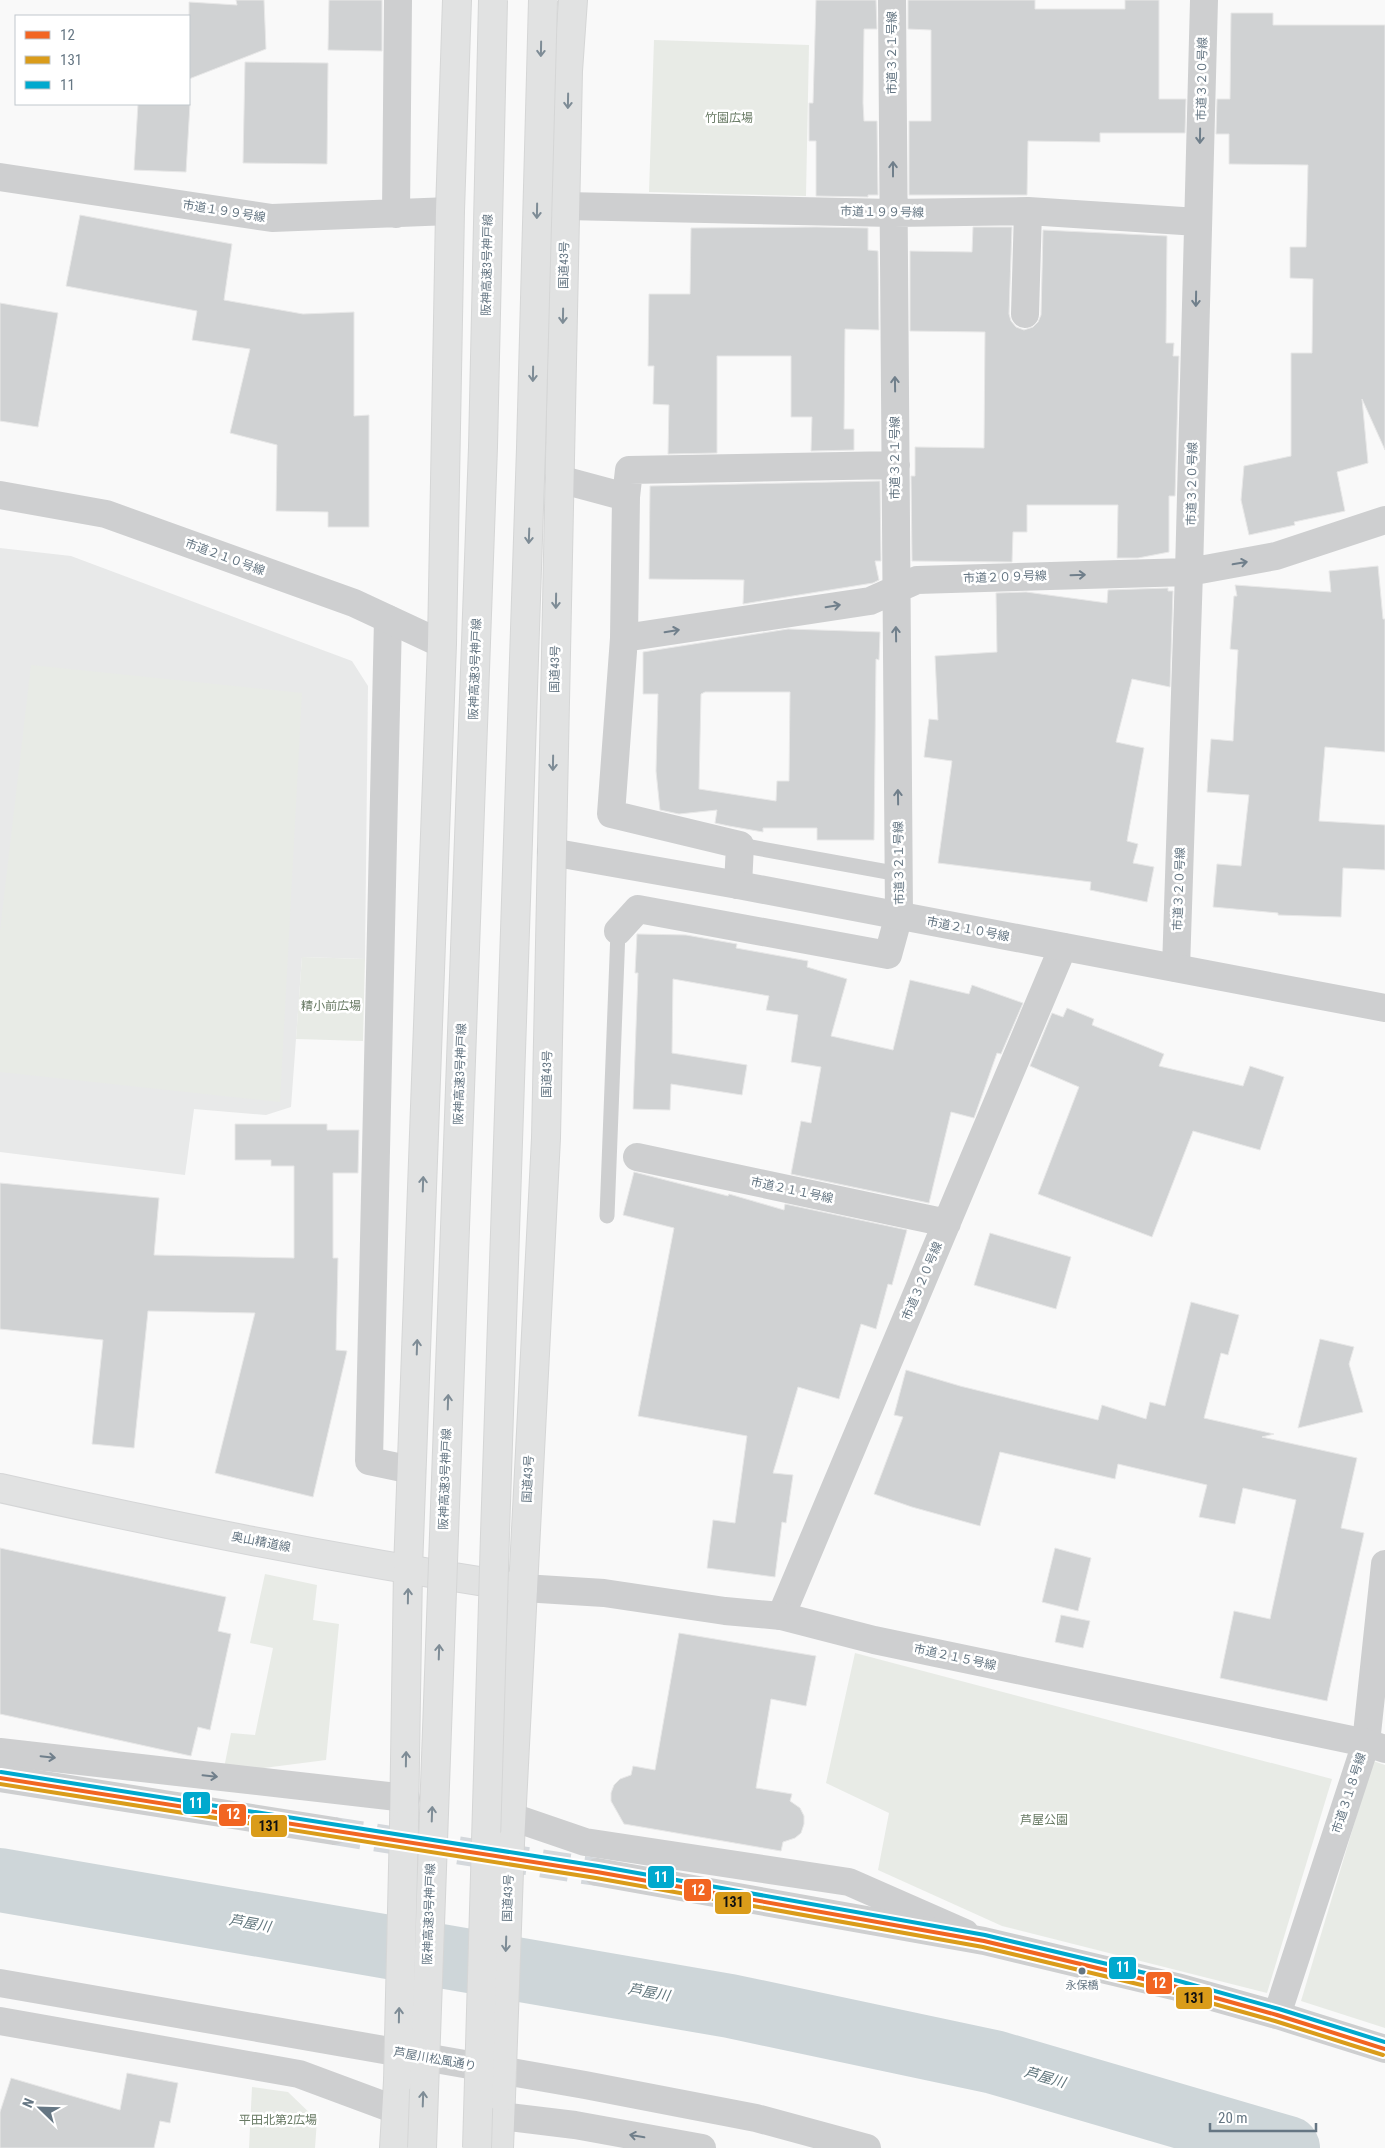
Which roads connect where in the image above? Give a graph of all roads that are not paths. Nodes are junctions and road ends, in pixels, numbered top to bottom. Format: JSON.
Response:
{"nodes":[{"id":1,"x":398,"y":0,"type":"edge"},
{"id":2,"x":457,"y":0,"type":"edge"},
{"id":3,"x":493,"y":0,"type":"edge"},
{"id":4,"x":543,"y":0,"type":"edge"},
{"id":5,"x":572,"y":0,"type":"edge"},
{"id":6,"x":892,"y":0,"type":"edge"},
{"id":7,"x":1204,"y":0,"type":"edge"},
{"id":8,"x":0,"y":177,"type":"edge"},
{"id":9,"x":565,"y":206,"type":"junction"},
{"id":10,"x":450,"y":211,"type":"junction"},
{"id":11,"x":1028,"y":211,"type":"junction"},
{"id":12,"x":893,"y":213,"type":"junction"},
{"id":13,"x":396,"y":214,"type":"junction"},
{"id":14,"x":1198,"y":222,"type":"junction"},
{"id":15,"x":1025,"y":314,"type":"dead end"},
{"id":16,"x":896,"y":465,"type":"junction"},
{"id":17,"x":559,"y":479,"type":"junction"},
{"id":18,"x":0,"y":495,"type":"edge"},
{"id":19,"x":626,"y":497,"type":"junction"},
{"id":20,"x":1385,"y":520,"type":"edge"},
{"id":21,"x":1189,"y":572,"type":"junction"},
{"id":22,"x":896,"y":590,"type":"junction"},
{"id":23,"x":388,"y":619,"type":"junction"},
{"id":24,"x":624,"y":638,"type":"junction"},
{"id":25,"x":442,"y":644,"type":"junction"},
{"id":26,"x":740,"y":845,"type":"junction"},
{"id":27,"x":551,"y":852,"type":"junction"},
{"id":28,"x":899,"y":874,"type":"junction"},
{"id":29,"x":738,"y":884,"type":"junction"},
{"id":30,"x":899,"y":916,"type":"junction"},
{"id":31,"x":618,"y":931,"type":"joint"},
{"id":32,"x":1063,"y":947,"type":"junction"},
{"id":33,"x":1176,"y":968,"type":"junction"},
{"id":34,"x":1385,"y":1008,"type":"edge"},
{"id":35,"x":637,"y":1157,"type":"dead end"},
{"id":36,"x":607,"y":1216,"type":"dead end"},
{"id":37,"x":946,"y":1224,"type":"junction"},
{"id":38,"x":412,"y":1470,"type":"junction"},
{"id":39,"x":0,"y":1488,"type":"edge"},
{"id":40,"x":1385,"y":1564,"type":"edge"},
{"id":41,"x":408,"y":1569,"type":"junction"},
{"id":42,"x":523,"y":1588,"type":"junction"},
{"id":43,"x":781,"y":1616,"type":"junction"},
{"id":44,"x":1375,"y":1746,"type":"edge"},
{"id":45,"x":0,"y":1752,"type":"edge"},
{"id":46,"x":0,"y":1778,"type":"edge"},
{"id":47,"x":406,"y":1798,"type":"junction"},
{"id":48,"x":511,"y":1830,"type":"junction"},
{"id":49,"x":334,"y":1831,"type":"tunnel mouth"},
{"id":50,"x":597,"y":1872,"type":"tunnel mouth"},
{"id":51,"x":984,"y":1941,"type":"junction"},
{"id":52,"x":0,"y":1983,"type":"edge"},
{"id":53,"x":1277,"y":2014,"type":"junction"},
{"id":54,"x":0,"y":2021,"type":"edge"},
{"id":55,"x":1385,"y":2049,"type":"edge"},
{"id":56,"x":500,"y":2106,"type":"junction"},
{"id":57,"x":396,"y":2110,"type":"junction"},
{"id":58,"x":394,"y":2148,"type":"edge"},
{"id":59,"x":422,"y":2148,"type":"edge"},
{"id":60,"x":477,"y":2148,"type":"edge"},
{"id":61,"x":499,"y":2148,"type":"edge"},
{"id":62,"x":702,"y":2148,"type":"edge"},
{"id":63,"x":867,"y":2148,"type":"edge"}],
"edges":[{"from":1,"to":13,"type":"street"},
{"from":2,"to":10,"type":"main road"},
{"from":59,"to":3,"type":"main road","name":"阪神高速3号神戸線","one_way":true,"bridge":true},
{"from":4,"to":60,"type":"main road","one_way":true,"bridge":true},
{"from":5,"to":9,"type":"main road","name":"国道43号","one_way":true},
{"from":12,"to":6,"type":"street","name":"市道３２１号線","one_way":true},
{"from":7,"to":14,"type":"street","name":"市道３２０号線","one_way":true},
{"from":8,"to":13,"type":"street","name":"市道１９９号線"},
{"from":9,"to":12,"type":"street","name":"市道１９９号線"},
{"from":9,"to":17,"type":"main road","name":"国道43号","one_way":true},
{"from":10,"to":13,"type":"street","name":"市道１９９号線"},
{"from":10,"to":25,"type":"main road"},
{"from":11,"to":12,"type":"street","name":"市道１９９号線"},
{"from":11,"to":14,"type":"street","name":"市道１９９号線"},
{"from":11,"to":15,"type":"street"},
{"from":16,"to":12,"type":"street","name":"市道３２１号線","one_way":true},
{"from":14,"to":21,"type":"street","name":"市道３２０号線","one_way":true},
{"from":16,"to":19,"type":"street"},
{"from":16,"to":22,"type":"street","name":"市道３２１号線"},
{"from":17,"to":19,"type":"street"},
{"from":17,"to":27,"type":"main road","name":"国道43号","one_way":true},
{"from":18,"to":23,"type":"street","name":"市道２１０号線"},
{"from":19,"to":24,"type":"street"},
{"from":21,"to":20,"type":"street","name":"市道２０９号線","one_way":true},
{"from":22,"to":21,"type":"street","name":"市道２０９号線","one_way":true},
{"from":21,"to":33,"type":"street","name":"市道３２０号線"},
{"from":24,"to":22,"type":"street","name":"市道２０９号線","one_way":true},
{"from":28,"to":22,"type":"street","name":"市道３２１号線","one_way":true},
{"from":23,"to":25,"type":"street","name":"市道２１０号線"},
{"from":23,"to":38,"type":"street"},
{"from":24,"to":26,"type":"street"},
{"from":38,"to":25,"type":"main road","one_way":true},
{"from":26,"to":28,"type":"lane"},
{"from":26,"to":29,"type":"street"},
{"from":27,"to":29,"type":"street","name":"市道２１０号線"},
{"from":27,"to":42,"type":"main road","name":"国道43号"},
{"from":28,"to":30,"type":"street","name":"市道３２１号線"},
{"from":29,"to":30,"type":"street","name":"市道２１０号線"},
{"from":30,"to":31,"type":"street","name":"市道３２１号線"},
{"from":30,"to":32,"type":"street","name":"市道２１０号線"},
{"from":31,"to":36,"type":"lane"},
{"from":32,"to":33,"type":"street","name":"市道２１０号線"},
{"from":32,"to":37,"type":"street","name":"市道３２０号線"},
{"from":33,"to":34,"type":"street","name":"市道２１０号線"},
{"from":35,"to":37,"type":"street","name":"市道２１１号線"},
{"from":37,"to":43,"type":"street","name":"市道３２０号線"},
{"from":38,"to":41,"type":"main road"},
{"from":39,"to":41,"type":"main road","name":"奥山精道線"},
{"from":40,"to":44,"type":"street","name":"市道３１８号線"},
{"from":41,"to":42,"type":"main road","name":"奥山精道線"},
{"from":47,"to":41,"type":"main road","one_way":true},
{"from":42,"to":43,"type":"street","name":"市道２１５号線"},
{"from":42,"to":48,"type":"main road","name":"国道43号"},
{"from":43,"to":44,"type":"street","name":"市道２１５号線"},
{"from":44,"to":53,"type":"street","name":"市道３１８号線"},
{"from":45,"to":47,"type":"street","one_way":true},
{"from":46,"to":49,"type":"street"},
{"from":57,"to":47,"type":"main road","one_way":true,"bridge":true},
{"from":48,"to":51,"type":"street"},
{"from":48,"to":56,"type":"main road","name":"国道43号","one_way":true,"bridge":true},
{"from":50,"to":51,"type":"street"},
{"from":51,"to":53,"type":"street"},
{"from":52,"to":63,"type":"street","name":"芦屋川松風通り"},
{"from":53,"to":55,"type":"street"},
{"from":54,"to":57,"type":"street"},
{"from":56,"to":61,"type":"main road","name":"国道43号"},
{"from":62,"to":56,"type":"street","one_way":true},
{"from":57,"to":58,"type":"main road"}]}
